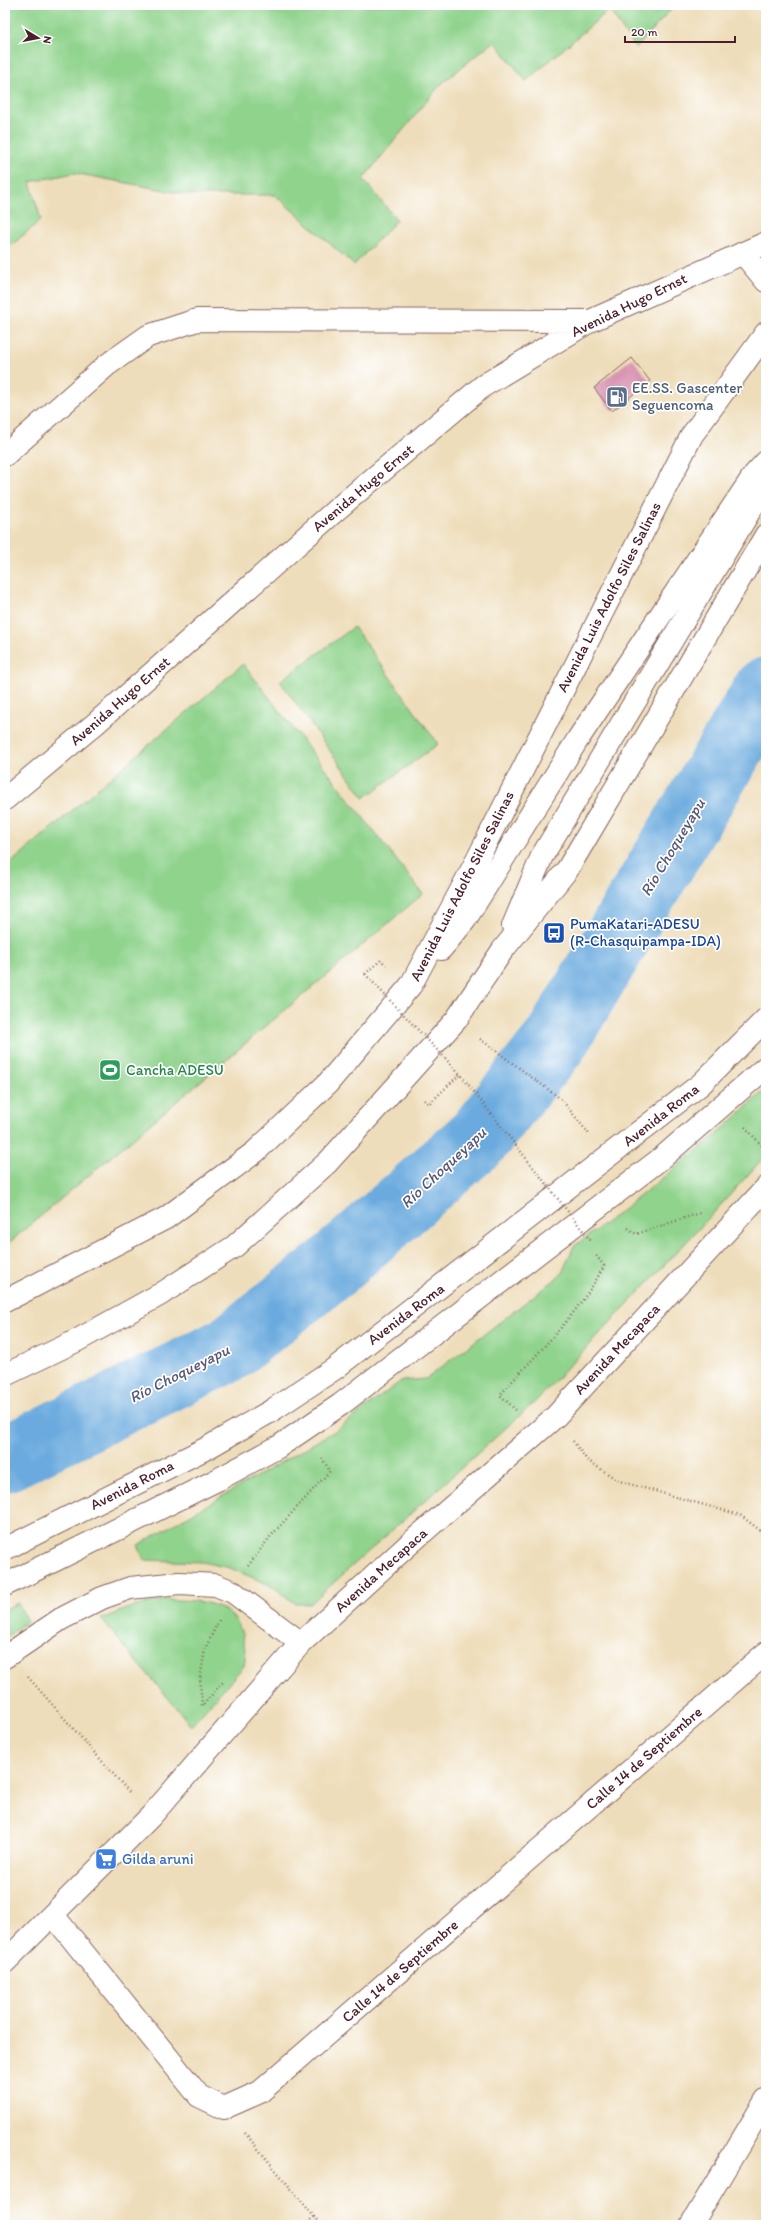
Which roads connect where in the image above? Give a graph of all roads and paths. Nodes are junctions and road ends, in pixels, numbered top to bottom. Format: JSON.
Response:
{"nodes":[{"id":1,"x":766,"y":242,"type":"edge"},
{"id":2,"x":743,"y":253,"type":"junction"},
{"id":3,"x":766,"y":281,"type":"edge"},
{"id":4,"x":590,"y":321,"type":"junction"},
{"id":5,"x":766,"y":333,"type":"edge"},
{"id":6,"x":5,"y":455,"type":"edge"},
{"id":7,"x":766,"y":462,"type":"edge"},
{"id":8,"x":766,"y":484,"type":"edge"},
{"id":9,"x":766,"y":535,"type":"edge"},
{"id":10,"x":5,"y":799,"type":"edge"},
{"id":11,"x":502,"y":951,"type":"junction"},
{"id":12,"x":365,"y":974,"type":"dead end"},
{"id":13,"x":411,"y":985,"type":"junction"},
{"id":14,"x":766,"y":1019,"type":"edge"},
{"id":15,"x":490,"y":1046,"type":"dead end"},
{"id":16,"x":766,"y":1067,"type":"edge"},
{"id":17,"x":460,"y":1074,"type":"junction"},
{"id":18,"x":447,"y":1088,"type":"dead end"},
{"id":19,"x":743,"y":1125,"type":"dead end"},
{"id":20,"x":765,"y":1149,"type":"edge"},
{"id":21,"x":607,"y":1157,"type":"junction"},
{"id":22,"x":766,"y":1188,"type":"edge"},
{"id":23,"x":706,"y":1211,"type":"dead end"},
{"id":24,"x":628,"y":1228,"type":"dead end"},
{"id":25,"x":591,"y":1241,"type":"dead end"},
{"id":26,"x":595,"y":1254,"type":"dead end"},
{"id":27,"x":5,"y":1301,"type":"edge"},
{"id":28,"x":5,"y":1375,"type":"edge"},
{"id":29,"x":517,"y":1412,"type":"dead end"},
{"id":30,"x":556,"y":1416,"type":"junction"},
{"id":31,"x":322,"y":1457,"type":"dead end"},
{"id":32,"x":766,"y":1534,"type":"edge"},
{"id":33,"x":5,"y":1548,"type":"edge"},
{"id":34,"x":247,"y":1567,"type":"dead end"},
{"id":35,"x":5,"y":1585,"type":"edge"},
{"id":36,"x":220,"y":1617,"type":"dead end"},
{"id":37,"x":300,"y":1643,"type":"junction"},
{"id":38,"x":766,"y":1653,"type":"edge"},
{"id":39,"x":7,"y":1656,"type":"edge"},
{"id":40,"x":227,"y":1678,"type":"dead end"},
{"id":41,"x":151,"y":1816,"type":"junction"},
{"id":42,"x":53,"y":1915,"type":"junction"},
{"id":43,"x":5,"y":1962,"type":"edge"},
{"id":44,"x":766,"y":2100,"type":"edge"},
{"id":45,"x":224,"y":2108,"type":"junction"},
{"id":46,"x":314,"y":2217,"type":"junction"},
{"id":47,"x":304,"y":2225,"type":"edge"},
{"id":48,"x":321,"y":2225,"type":"edge"},
{"id":49,"x":691,"y":2225,"type":"edge"}],
"edges":[{"from":1,"to":2,"type":"main road","name":"Avenida Hugo Ernst"},
{"from":2,"to":3,"type":"main road"},
{"from":2,"to":4,"type":"main road","name":"Avenida Hugo Ernst"},
{"from":4,"to":6,"type":"main road"},
{"from":4,"to":10,"type":"main road","name":"Avenida Hugo Ernst"},
{"from":5,"to":13,"type":"main road","name":"Avenida Luis Adolfo Siles Salinas"},
{"from":7,"to":13,"type":"main road"},
{"from":8,"to":11,"type":"main road"},
{"from":9,"to":11,"type":"main road"},
{"from":11,"to":28,"type":"main road"},
{"from":12,"to":17,"type":"path","bridge":true},
{"from":13,"to":27,"type":"main road","name":"Avenida Luis Adolfo Siles Salinas"},
{"from":14,"to":21,"type":"main road","name":"Avenida Roma"},
{"from":15,"to":21,"type":"path"},
{"from":16,"to":35,"type":"main road","name":"Avenida Roma"},
{"from":17,"to":18,"type":"path"},
{"from":17,"to":25,"type":"path","bridge":true},
{"from":19,"to":20,"type":"path"},
{"from":21,"to":33,"type":"main road","name":"Avenida Roma"},
{"from":22,"to":30,"type":"main road","name":"Avenida Mecapaca"},
{"from":23,"to":24,"type":"path"},
{"from":26,"to":29,"type":"path"},
{"from":30,"to":32,"type":"path"},
{"from":30,"to":37,"type":"main road","name":"Avenida Mecapaca"},
{"from":31,"to":34,"type":"path"},
{"from":36,"to":40,"type":"path"},
{"from":37,"to":39,"type":"main road"},
{"from":37,"to":41,"type":"main road","name":"Avenida Mecapaca"},
{"from":38,"to":45,"type":"main road","name":"Calle 14 de Septiembre"},
{"from":39,"to":41,"type":"path"},
{"from":41,"to":42,"type":"main road","name":"Avenida Mecapaca"},
{"from":42,"to":43,"type":"main road","name":"Avenida Mecapaca"},
{"from":42,"to":45,"type":"main road"},
{"from":44,"to":49,"type":"main road"},
{"from":45,"to":46,"type":"path"},
{"from":46,"to":47,"type":"path"},
{"from":46,"to":48,"type":"path"}]}
